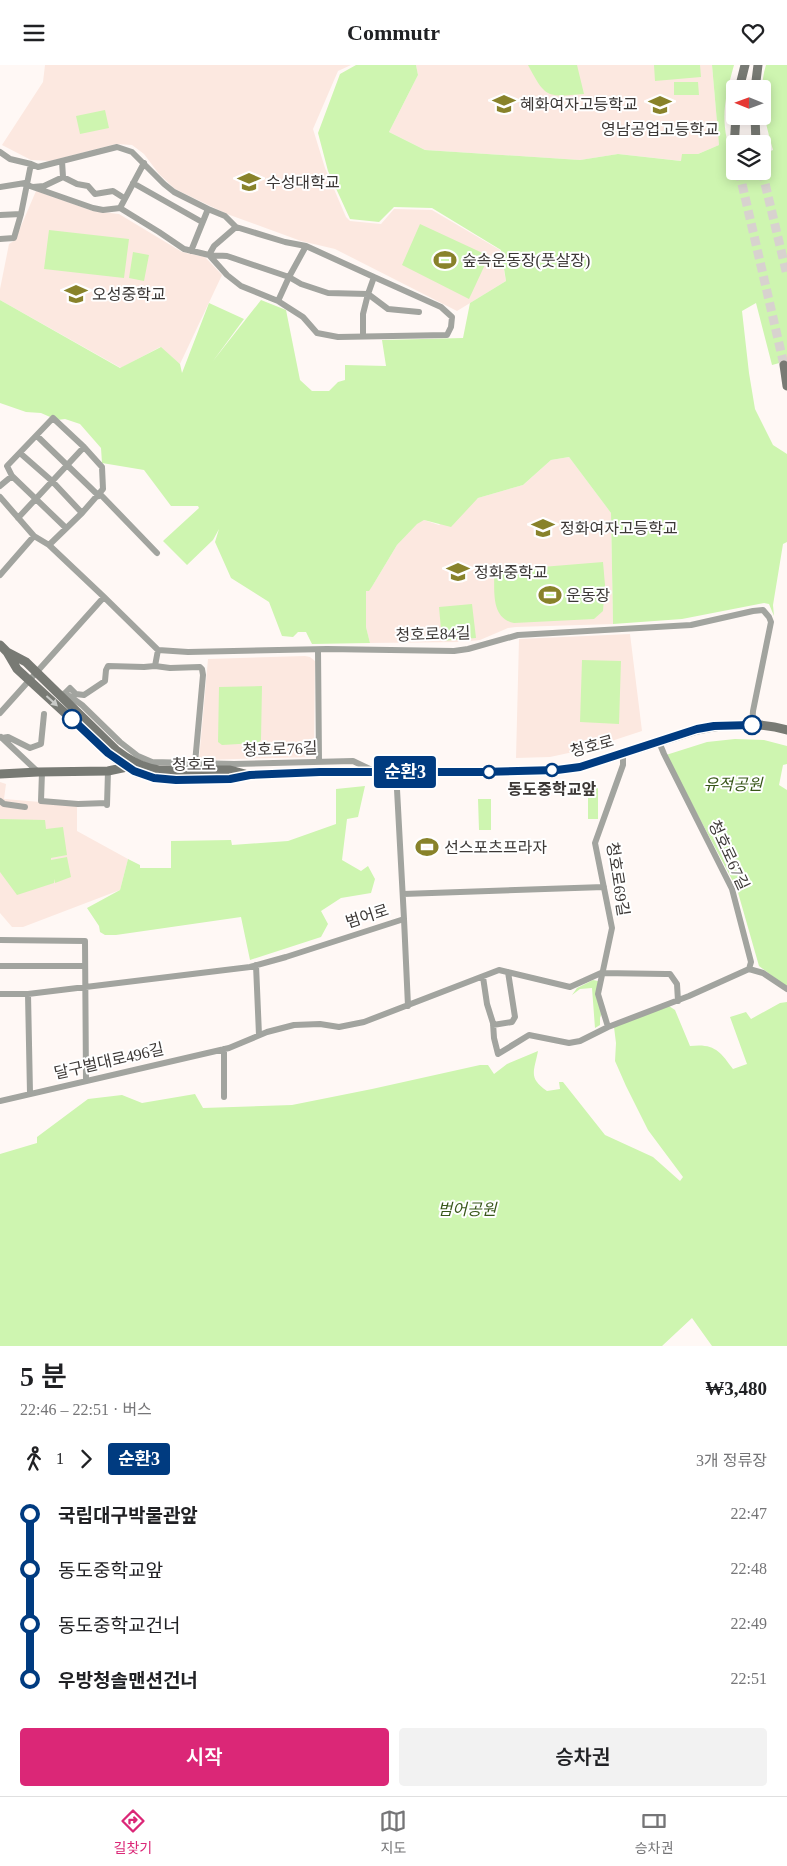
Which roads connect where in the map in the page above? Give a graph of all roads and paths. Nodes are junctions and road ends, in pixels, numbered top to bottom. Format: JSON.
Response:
{"nodes":[{"id":1,"x":745,"y":65,"type":"edge"},
{"id":2,"x":758,"y":65,"type":"edge"},
{"id":3,"x":741,"y":80,"type":"edge"},
{"id":4,"x":756,"y":80,"type":"edge"},
{"id":5,"x":0,"y":152,"type":"edge"},
{"id":6,"x":62,"y":161,"type":"junction"},
{"id":7,"x":144,"y":163,"type":"junction"},
{"id":8,"x":31,"y":164,"type":"junction"},
{"id":9,"x":63,"y":177,"type":"junction"},
{"id":10,"x":133,"y":183,"type":"junction"},
{"id":11,"x":30,"y":186,"type":"junction"},
{"id":12,"x":0,"y":187,"type":"edge"},
{"id":13,"x":124,"y":198,"type":"junction"},
{"id":14,"x":120,"y":208,"type":"junction"},
{"id":15,"x":208,"y":209,"type":"junction"},
{"id":16,"x":21,"y":214,"type":"junction"},
{"id":17,"x":0,"y":215,"type":"edge"},
{"id":18,"x":202,"y":222,"type":"junction"},
{"id":19,"x":236,"y":227,"type":"junction"},
{"id":20,"x":0,"y":239,"type":"edge"},
{"id":21,"x":306,"y":246,"type":"junction"},
{"id":22,"x":191,"y":251,"type":"junction"},
{"id":23,"x":209,"y":255,"type":"junction"},
{"id":24,"x":290,"y":277,"type":"junction"},
{"id":25,"x":374,"y":277,"type":"junction"},
{"id":26,"x":368,"y":294,"type":"junction"},
{"id":27,"x":278,"y":301,"type":"junction"},
{"id":28,"x":419,"y":312,"type":"dead end"},
{"id":29,"x":363,"y":336,"type":"junction"},
{"id":30,"x":784,"y":365,"type":"dead end"},
{"id":31,"x":787,"y":386,"type":"edge"},
{"id":32,"x":37,"y":436,"type":"junction"},
{"id":33,"x":84,"y":447,"type":"junction"},
{"id":34,"x":20,"y":453,"type":"junction"},
{"id":35,"x":67,"y":465,"type":"junction"},
{"id":36,"x":12,"y":475,"type":"junction"},
{"id":37,"x":52,"y":481,"type":"junction"},
{"id":38,"x":0,"y":486,"type":"edge"},
{"id":39,"x":99,"y":495,"type":"junction"},
{"id":40,"x":0,"y":497,"type":"edge"},
{"id":41,"x":35,"y":499,"type":"junction"},
{"id":42,"x":82,"y":513,"type":"junction"},
{"id":43,"x":18,"y":518,"type":"junction"},
{"id":44,"x":66,"y":528,"type":"junction"},
{"id":45,"x":34,"y":536,"type":"junction"},
{"id":46,"x":49,"y":545,"type":"junction"},
{"id":47,"x":157,"y":553,"type":"dead end"},
{"id":48,"x":0,"y":575,"type":"edge"},
{"id":49,"x":104,"y":597,"type":"junction"},
{"id":50,"x":0,"y":645,"type":"edge"},
{"id":51,"x":318,"y":649,"type":"junction"},
{"id":52,"x":158,"y":650,"type":"junction"},
{"id":53,"x":7,"y":652,"type":"junction"},
{"id":54,"x":155,"y":666,"type":"junction"},
{"id":55,"x":37,"y":673,"type":"junction"},
{"id":56,"x":30,"y":681,"type":"junction"},
{"id":57,"x":63,"y":694,"type":"junction"},
{"id":58,"x":0,"y":713,"type":"edge"},
{"id":59,"x":44,"y":713,"type":"dead end"},
{"id":60,"x":752,"y":725,"type":"junction"},
{"id":61,"x":787,"y":731,"type":"edge"},
{"id":62,"x":1,"y":737,"type":"edge"},
{"id":63,"x":659,"y":742,"type":"junction"},
{"id":64,"x":623,"y":753,"type":"junction"},
{"id":65,"x":319,"y":761,"type":"junction"},
{"id":66,"x":195,"y":763,"type":"junction"},
{"id":67,"x":127,"y":767,"type":"junction"},
{"id":68,"x":108,"y":771,"type":"junction"},
{"id":69,"x":374,"y":771,"type":"junction"},
{"id":70,"x":396,"y":771,"type":"junction"},
{"id":71,"x":40,"y":772,"type":"junction"},
{"id":72,"x":0,"y":774,"type":"edge"},
{"id":73,"x":250,"y":775,"type":"junction"},
{"id":74,"x":0,"y":801,"type":"edge"},
{"id":75,"x":25,"y":807,"type":"dead end"},
{"id":76,"x":604,"y":887,"type":"junction"},
{"id":77,"x":403,"y":894,"type":"junction"},
{"id":78,"x":404,"y":919,"type":"junction"},
{"id":79,"x":0,"y":940,"type":"edge"},
{"id":80,"x":256,"y":965,"type":"junction"},
{"id":81,"x":0,"y":966,"type":"edge"},
{"id":82,"x":85,"y":966,"type":"junction"},
{"id":83,"x":749,"y":969,"type":"junction"},
{"id":84,"x":508,"y":972,"type":"junction"},
{"id":85,"x":601,"y":973,"type":"junction"},
{"id":86,"x":483,"y":977,"type":"junction"},
{"id":87,"x":86,"y":988,"type":"junction"},
{"id":88,"x":787,"y":989,"type":"edge"},
{"id":89,"x":28,"y":994,"type":"junction"},
{"id":90,"x":0,"y":995,"type":"edge"},
{"id":91,"x":678,"y":1001,"type":"junction"},
{"id":92,"x":408,"y":1006,"type":"junction"},
{"id":93,"x":493,"y":1025,"type":"junction"},
{"id":94,"x":608,"y":1027,"type":"junction"},
{"id":95,"x":259,"y":1035,"type":"junction"},
{"id":96,"x":224,"y":1049,"type":"junction"},
{"id":97,"x":86,"y":1081,"type":"junction"},
{"id":98,"x":30,"y":1093,"type":"junction"},
{"id":99,"x":224,"y":1097,"type":"dead end"},
{"id":100,"x":0,"y":1101,"type":"edge"}],
"edges":[{"from":1,"to":3,"type":"main road"},
{"from":2,"to":4,"type":"main road"},
{"from":5,"to":8,"type":"street"},
{"from":6,"to":7,"type":"street"},
{"from":6,"to":8,"type":"street"},
{"from":6,"to":9,"type":"street"},
{"from":7,"to":10,"type":"street"},
{"from":7,"to":15,"type":"street"},
{"from":8,"to":11,"type":"street"},
{"from":9,"to":11,"type":"street"},
{"from":9,"to":13,"type":"street"},
{"from":10,"to":13,"type":"street"},
{"from":10,"to":18,"type":"street"},
{"from":11,"to":12,"type":"street"},
{"from":11,"to":14,"type":"street"},
{"from":11,"to":16,"type":"street"},
{"from":13,"to":14,"type":"street"},
{"from":14,"to":22,"type":"street"},
{"from":15,"to":18,"type":"street"},
{"from":15,"to":19,"type":"street"},
{"from":16,"to":17,"type":"street"},
{"from":16,"to":20,"type":"street"},
{"from":18,"to":22,"type":"street"},
{"from":19,"to":21,"type":"street"},
{"from":19,"to":23,"type":"street"},
{"from":21,"to":24,"type":"street"},
{"from":21,"to":25,"type":"street"},
{"from":22,"to":23,"type":"street"},
{"from":23,"to":24,"type":"street"},
{"from":23,"to":27,"type":"street"},
{"from":24,"to":26,"type":"street"},
{"from":24,"to":27,"type":"street"},
{"from":25,"to":26,"type":"street"},
{"from":25,"to":29,"type":"street"},
{"from":26,"to":28,"type":"street"},
{"from":26,"to":29,"type":"street"},
{"from":27,"to":29,"type":"street"},
{"from":30,"to":31,"type":"main road"},
{"from":32,"to":33,"type":"street"},
{"from":32,"to":34,"type":"street"},
{"from":32,"to":35,"type":"street"},
{"from":33,"to":35,"type":"street"},
{"from":33,"to":39,"type":"street"},
{"from":34,"to":36,"type":"street"},
{"from":34,"to":37,"type":"street"},
{"from":35,"to":37,"type":"street"},
{"from":35,"to":39,"type":"street"},
{"from":36,"to":38,"type":"street"},
{"from":36,"to":41,"type":"street"},
{"from":37,"to":41,"type":"street"},
{"from":37,"to":42,"type":"street"},
{"from":39,"to":42,"type":"street"},
{"from":39,"to":47,"type":"street"},
{"from":40,"to":43,"type":"street"},
{"from":41,"to":43,"type":"street"},
{"from":41,"to":44,"type":"street"},
{"from":42,"to":44,"type":"street"},
{"from":43,"to":45,"type":"street"},
{"from":44,"to":46,"type":"street"},
{"from":45,"to":46,"type":"street"},
{"from":45,"to":48,"type":"street"},
{"from":46,"to":49,"type":"street"},
{"from":49,"to":52,"type":"street"},
{"from":49,"to":55,"type":"street"},
{"from":50,"to":53,"type":"main road","name":"청호로"},
{"from":51,"to":52,"type":"street","name":"청호로84길"},
{"from":51,"to":60,"type":"street","name":"청호로84길"},
{"from":51,"to":65,"type":"street"},
{"from":52,"to":54,"type":"street"},
{"from":53,"to":55,"type":"main road","name":"청호로"},
{"from":53,"to":56,"type":"main road","name":"청호로"},
{"from":54,"to":57,"type":"street"},
{"from":54,"to":66,"type":"street"},
{"from":55,"to":56,"type":"street"},
{"from":55,"to":57,"type":"main road","name":"청호로"},
{"from":56,"to":58,"type":"street"},
{"from":56,"to":67,"type":"main road","name":"청호로","one_way":true},
{"from":57,"to":66,"type":"street","name":"청호로76길"},
{"from":57,"to":73,"type":"main road","name":"청호로"},
{"from":59,"to":62,"type":"street"},
{"from":60,"to":61,"type":"main road","name":"청호로"},
{"from":60,"to":63,"type":"main road","name":"청호로"},
{"from":62,"to":71,"type":"street"},
{"from":63,"to":64,"type":"main road","name":"청호로"},
{"from":63,"to":83,"type":"street","name":"청호로67길"},
{"from":64,"to":70,"type":"main road","name":"청호로"},
{"from":64,"to":76,"type":"street","name":"청호로69길"},
{"from":65,"to":66,"type":"street","name":"청호로76길"},
{"from":65,"to":69,"type":"street","name":"청호로76길"},
{"from":67,"to":68,"type":"main road"},
{"from":67,"to":73,"type":"main road","name":"청호로"},
{"from":68,"to":71,"type":"main road"},
{"from":68,"to":71,"type":"street"},
{"from":69,"to":70,"type":"main road","name":"청호로"},
{"from":69,"to":73,"type":"main road","name":"청호로"},
{"from":70,"to":77,"type":"street","name":"범어로"},
{"from":71,"to":72,"type":"main road"},
{"from":74,"to":75,"type":"street"},
{"from":76,"to":77,"type":"street"},
{"from":76,"to":85,"type":"street","name":"청호로69길"},
{"from":77,"to":78,"type":"street","name":"범어로"},
{"from":78,"to":80,"type":"street","name":"범어로"},
{"from":78,"to":92,"type":"street"},
{"from":79,"to":82,"type":"street"},
{"from":80,"to":87,"type":"street","name":"범어로"},
{"from":80,"to":95,"type":"street"},
{"from":81,"to":82,"type":"street"},
{"from":82,"to":87,"type":"street"},
{"from":83,"to":88,"type":"street"},
{"from":83,"to":91,"type":"street"},
{"from":84,"to":85,"type":"street"},
{"from":84,"to":86,"type":"street"},
{"from":84,"to":93,"type":"street"},
{"from":85,"to":91,"type":"street"},
{"from":85,"to":94,"type":"street","name":"청호로69길"},
{"from":86,"to":92,"type":"street"},
{"from":86,"to":93,"type":"street"},
{"from":87,"to":89,"type":"street","name":"범어로"},
{"from":87,"to":97,"type":"street"},
{"from":89,"to":90,"type":"street","name":"범어로"},
{"from":89,"to":98,"type":"street"},
{"from":91,"to":94,"type":"street"},
{"from":92,"to":95,"type":"street","name":"달구벌대로496길"},
{"from":93,"to":94,"type":"street"},
{"from":95,"to":96,"type":"street","name":"달구벌대로496길"},
{"from":96,"to":97,"type":"street","name":"달구벌대로496길"},
{"from":96,"to":99,"type":"street"},
{"from":97,"to":98,"type":"street","name":"달구벌대로496길"},
{"from":98,"to":100,"type":"street","name":"달구벌대로496길"}]}
